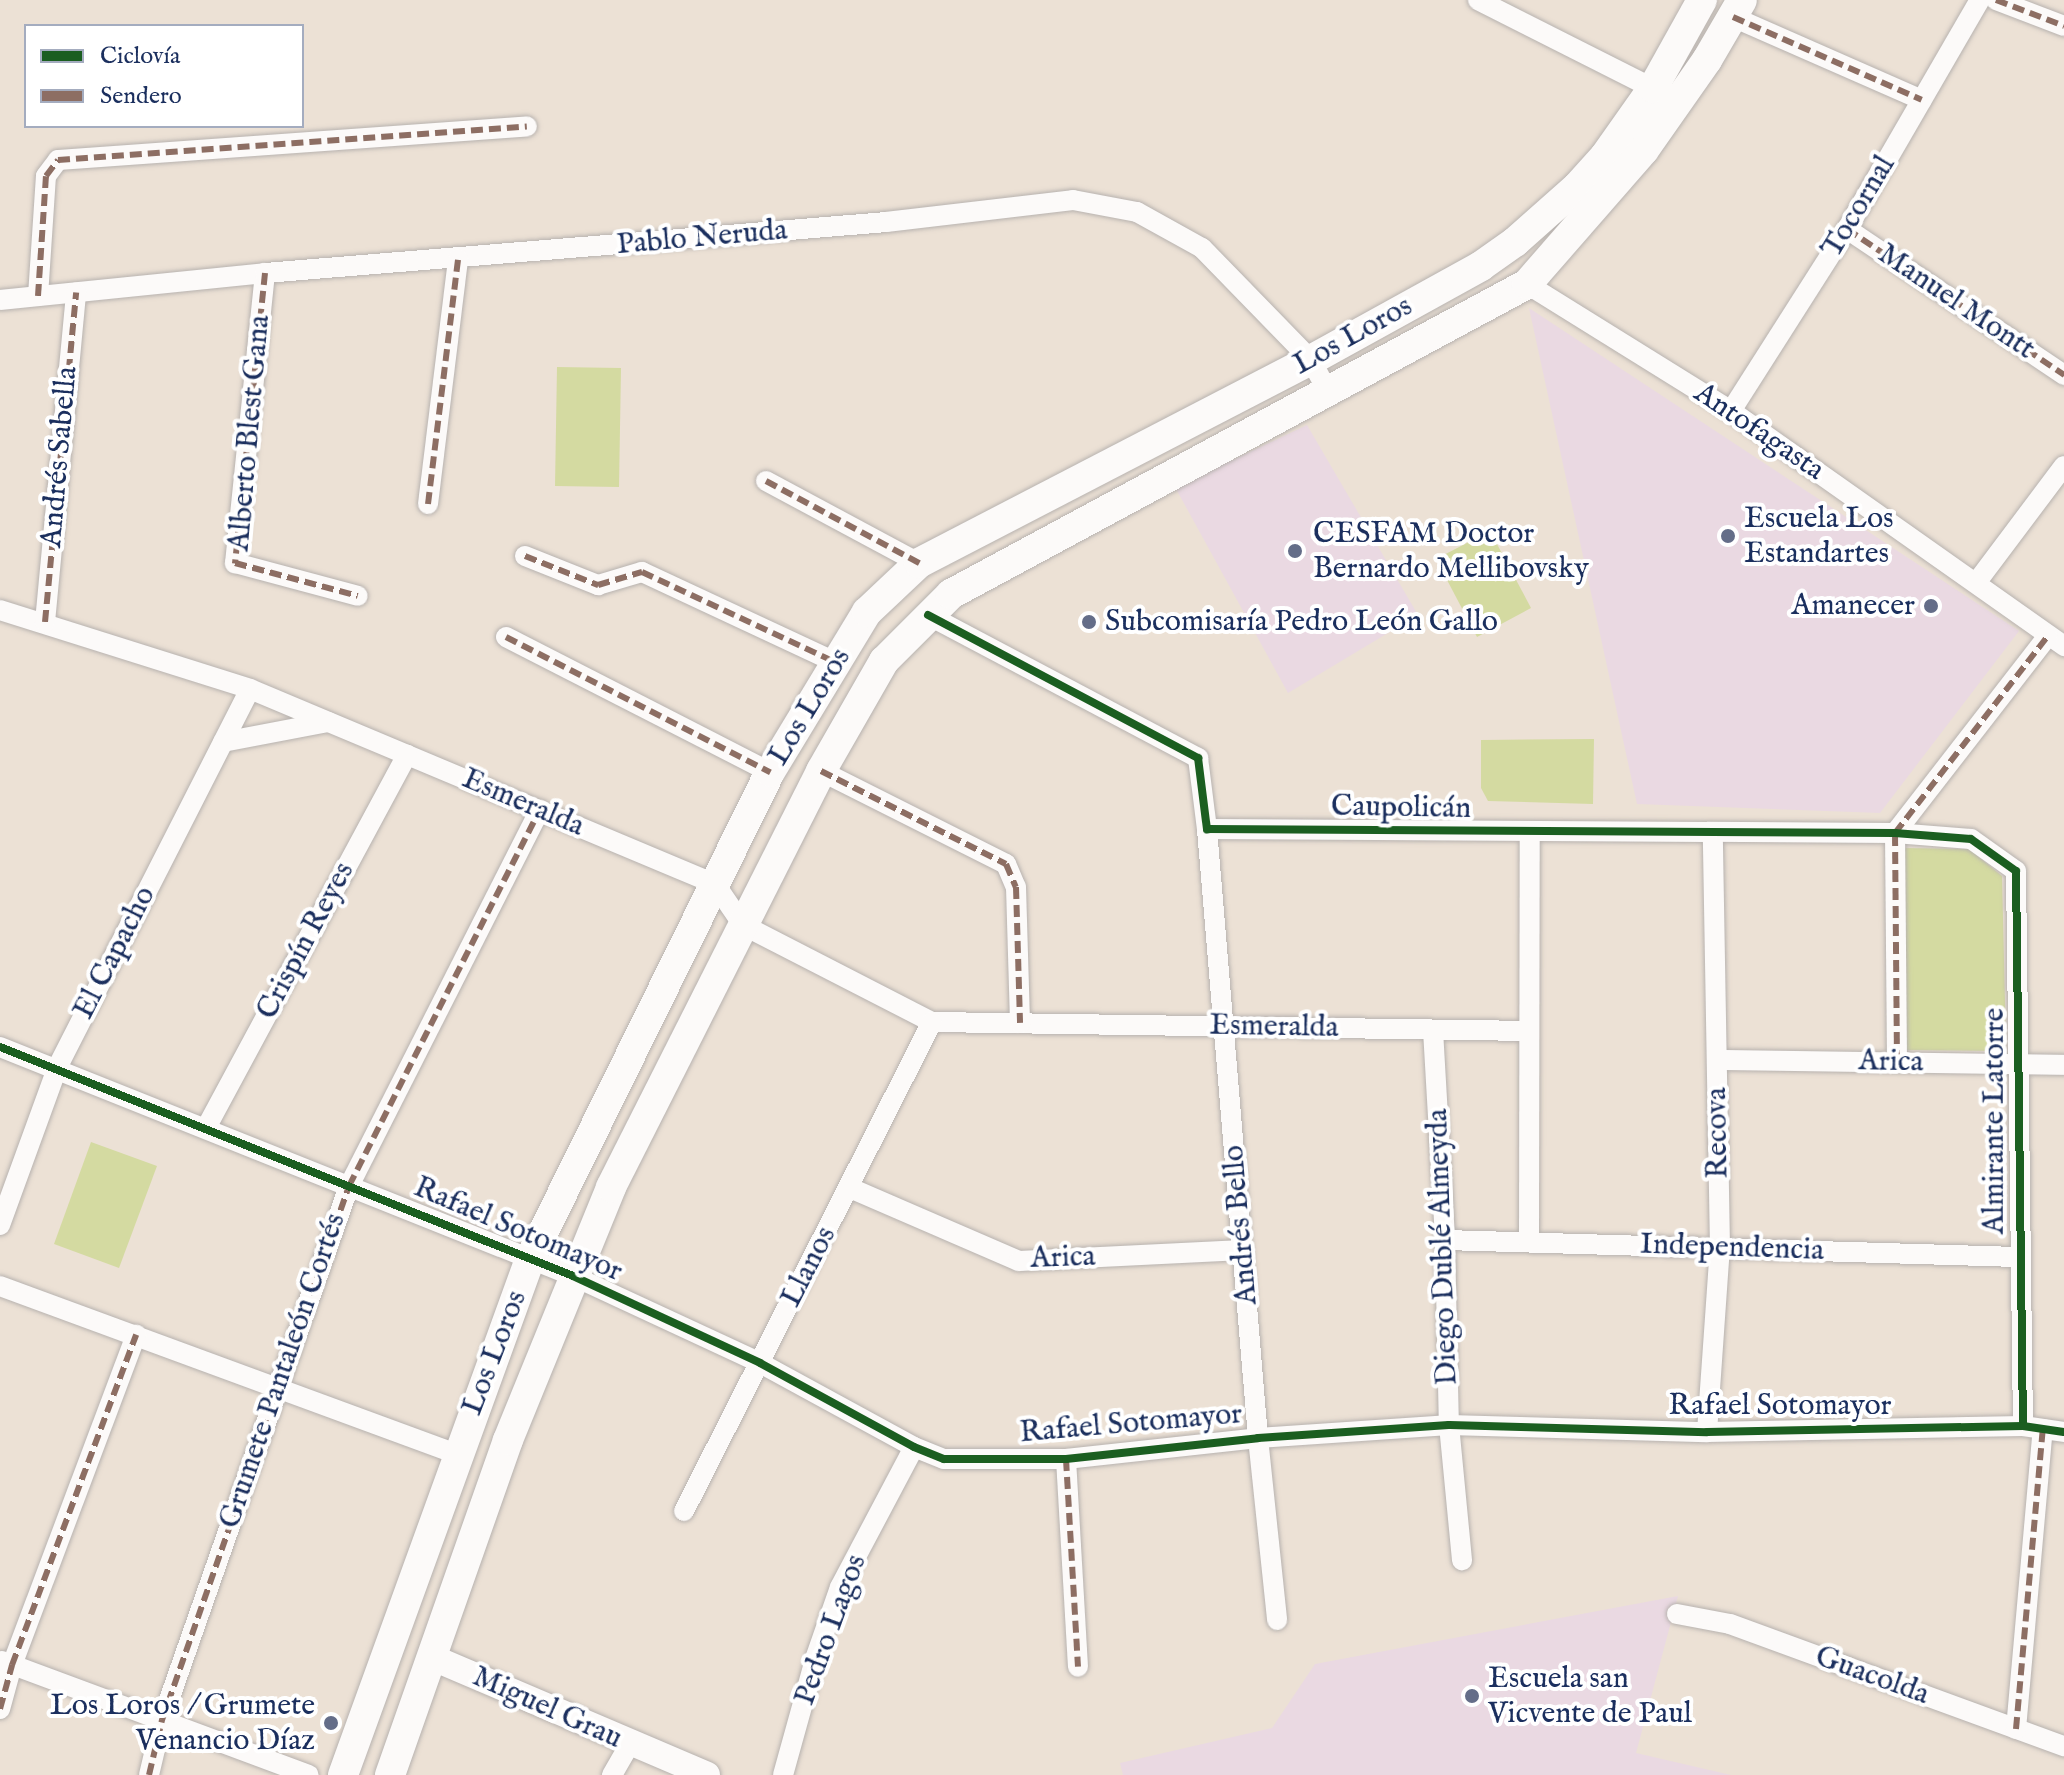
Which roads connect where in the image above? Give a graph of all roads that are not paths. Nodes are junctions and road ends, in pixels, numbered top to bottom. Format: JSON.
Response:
{"nodes":[{"id":1,"x":1478,"y":0,"type":"edge"},
{"id":2,"x":1702,"y":0,"type":"edge"},
{"id":3,"x":1980,"y":0,"type":"edge"},
{"id":4,"x":1996,"y":0,"type":"edge"},
{"id":5,"x":1501,"y":5,"type":"edge"},
{"id":6,"x":1738,"y":9,"type":"edge"},
{"id":7,"x":2064,"y":26,"type":"edge"},
{"id":8,"x":1653,"y":88,"type":"junction"},
{"id":9,"x":1922,"y":100,"type":"junction"},
{"id":10,"x":1679,"y":102,"type":"junction"},
{"id":11,"x":527,"y":126,"type":"dead end"},
{"id":12,"x":1847,"y":229,"type":"junction"},
{"id":13,"x":458,"y":259,"type":"junction"},
{"id":14,"x":265,"y":273,"type":"junction"},
{"id":15,"x":1527,"y":284,"type":"junction"},
{"id":16,"x":76,"y":292,"type":"junction"},
{"id":17,"x":38,"y":296,"type":"junction"},
{"id":18,"x":0,"y":300,"type":"edge"},
{"id":19,"x":1311,"y":360,"type":"junction"},
{"id":20,"x":2064,"y":375,"type":"edge"},
{"id":21,"x":1328,"y":392,"type":"junction"},
{"id":22,"x":1731,"y":411,"type":"junction"},
{"id":23,"x":2064,"y":466,"type":"edge"},
{"id":24,"x":766,"y":481,"type":"dead end"},
{"id":25,"x":428,"y":504,"type":"dead end"},
{"id":26,"x":525,"y":556,"type":"dead end"},
{"id":27,"x":919,"y":563,"type":"junction"},
{"id":28,"x":1976,"y":583,"type":"junction"},
{"id":29,"x":358,"y":596,"type":"dead end"},
{"id":30,"x":0,"y":610,"type":"edge"},
{"id":31,"x":928,"y":615,"type":"junction"},
{"id":32,"x":45,"y":622,"type":"junction"},
{"id":33,"x":506,"y":637,"type":"dead end"},
{"id":34,"x":2056,"y":641,"type":"edge"},
{"id":35,"x":837,"y":663,"type":"junction"},
{"id":36,"x":250,"y":689,"type":"junction"},
{"id":37,"x":328,"y":722,"type":"junction"},
{"id":38,"x":223,"y":742,"type":"junction"},
{"id":39,"x":407,"y":755,"type":"junction"},
{"id":40,"x":821,"y":771,"type":"junction"},
{"id":41,"x":770,"y":772,"type":"junction"},
{"id":42,"x":540,"y":810,"type":"junction"},
{"id":43,"x":1207,"y":829,"type":"junction"},
{"id":44,"x":1895,"y":833,"type":"junction"},
{"id":45,"x":1530,"y":834,"type":"junction"},
{"id":46,"x":1713,"y":834,"type":"junction"},
{"id":47,"x":1971,"y":839,"type":"joint"},
{"id":48,"x":715,"y":884,"type":"junction"},
{"id":49,"x":743,"y":925,"type":"junction"},
{"id":50,"x":932,"y":1022,"type":"junction"},
{"id":51,"x":1020,"y":1023,"type":"junction"},
{"id":52,"x":1223,"y":1026,"type":"junction"},
{"id":53,"x":1433,"y":1030,"type":"junction"},
{"id":54,"x":1529,"y":1031,"type":"junction"},
{"id":55,"x":0,"y":1047,"type":"edge"},
{"id":56,"x":1717,"y":1060,"type":"junction"},
{"id":57,"x":1897,"y":1062,"type":"junction"},
{"id":58,"x":2019,"y":1065,"type":"junction"},
{"id":59,"x":2064,"y":1065,"type":"edge"},
{"id":60,"x":57,"y":1068,"type":"junction"},
{"id":61,"x":206,"y":1128,"type":"junction"},
{"id":62,"x":349,"y":1186,"type":"junction"},
{"id":63,"x":850,"y":1188,"type":"junction"},
{"id":64,"x":0,"y":1225,"type":"edge"},
{"id":65,"x":1445,"y":1240,"type":"junction"},
{"id":66,"x":1529,"y":1240,"type":"junction"},
{"id":67,"x":1720,"y":1248,"type":"junction"},
{"id":68,"x":1243,"y":1250,"type":"junction"},
{"id":69,"x":2019,"y":1257,"type":"junction"},
{"id":70,"x":530,"y":1259,"type":"junction"},
{"id":71,"x":573,"y":1276,"type":"junction"},
{"id":72,"x":0,"y":1286,"type":"edge"},
{"id":73,"x":136,"y":1335,"type":"junction"},
{"id":74,"x":760,"y":1363,"type":"junction"},
{"id":75,"x":276,"y":1388,"type":"junction"},
{"id":76,"x":1449,"y":1425,"type":"junction"},
{"id":77,"x":2043,"y":1429,"type":"edge"},
{"id":78,"x":1707,"y":1432,"type":"junction"},
{"id":79,"x":1258,"y":1438,"type":"junction"},
{"id":80,"x":914,"y":1447,"type":"junction"},
{"id":81,"x":457,"y":1454,"type":"junction"},
{"id":82,"x":1066,"y":1459,"type":"junction"},
{"id":83,"x":684,"y":1511,"type":"dead end"},
{"id":84,"x":1462,"y":1560,"type":"dead end"},
{"id":85,"x":1677,"y":1614,"type":"dead end"},
{"id":86,"x":1277,"y":1620,"type":"dead end"},
{"id":87,"x":431,"y":1657,"type":"junction"},
{"id":88,"x":6,"y":1663,"type":"edge"},
{"id":89,"x":1078,"y":1667,"type":"dead end"},
{"id":90,"x":0,"y":1709,"type":"edge"},
{"id":91,"x":162,"y":1720,"type":"junction"},
{"id":92,"x":2016,"y":1729,"type":"junction"},
{"id":93,"x":630,"y":1744,"type":"junction"},
{"id":94,"x":2064,"y":1746,"type":"edge"},
{"id":95,"x":149,"y":1775,"type":"edge"},
{"id":96,"x":309,"y":1775,"type":"edge"},
{"id":97,"x":343,"y":1775,"type":"edge"},
{"id":98,"x":390,"y":1775,"type":"edge"},
{"id":99,"x":612,"y":1775,"type":"edge"},
{"id":100,"x":707,"y":1775,"type":"edge"},
{"id":101,"x":783,"y":1775,"type":"edge"}],
"edges":[{"from":1,"to":5,"type":"street"},
{"from":2,"to":8,"type":"main road","name":"Los Loros"},
{"from":3,"to":9,"type":"street","name":"Tocornal"},
{"from":4,"to":7,"type":"street"},
{"from":5,"to":8,"type":"street"},
{"from":6,"to":9,"type":"street","name":"Los Loros"},
{"from":6,"to":10,"type":"main road","name":"Los Loros"},
{"from":8,"to":10,"type":"street"},
{"from":8,"to":19,"type":"main road","name":"Los Loros"},
{"from":9,"to":12,"type":"street","name":"Tocornal"},
{"from":10,"to":15,"type":"main road","name":"Los Loros"},
{"from":11,"to":17,"type":"street"},
{"from":12,"to":20,"type":"street","name":"Manuel Montt"},
{"from":12,"to":22,"type":"street","name":"Tocornal"},
{"from":13,"to":14,"type":"street","name":"Pablo Neruda"},
{"from":13,"to":19,"type":"street","name":"Pablo Neruda"},
{"from":13,"to":25,"type":"street"},
{"from":14,"to":16,"type":"street","name":"Pablo Neruda"},
{"from":14,"to":29,"type":"street","name":"Alberto Blest Gana"},
{"from":15,"to":21,"type":"main road","name":"Los Loros"},
{"from":15,"to":22,"type":"street","name":"Antofagasta"},
{"from":16,"to":17,"type":"street","name":"Pablo Neruda"},
{"from":16,"to":32,"type":"street","name":"Andrés Sabella"},
{"from":17,"to":18,"type":"street","name":"Pablo Neruda"},
{"from":19,"to":21,"type":"street","name":"Pablo Neruda"},
{"from":19,"to":27,"type":"main road","name":"Los Loros"},
{"from":21,"to":31,"type":"main road","name":"Los Loros"},
{"from":22,"to":28,"type":"street","name":"Antofagasta"},
{"from":23,"to":28,"type":"street"},
{"from":24,"to":27,"type":"street"},
{"from":26,"to":35,"type":"street"},
{"from":27,"to":35,"type":"main road","name":"Los Loros"},
{"from":28,"to":34,"type":"street","name":"Antofagasta"},
{"from":30,"to":32,"type":"street","name":"Esmeralda"},
{"from":31,"to":40,"type":"main road","name":"Los Loros"},
{"from":31,"to":43,"type":"street"},
{"from":32,"to":36,"type":"street","name":"Esmeralda"},
{"from":33,"to":41,"type":"street"},
{"from":34,"to":44,"type":"street"},
{"from":35,"to":41,"type":"main road","name":"Los Loros"},
{"from":36,"to":37,"type":"street","name":"Esmeralda"},
{"from":36,"to":38,"type":"street","name":"El Capacho"},
{"from":37,"to":38,"type":"street"},
{"from":37,"to":39,"type":"street","name":"Esmeralda"},
{"from":38,"to":60,"type":"street","name":"El Capacho"},
{"from":39,"to":42,"type":"street","name":"Esmeralda"},
{"from":39,"to":61,"type":"street","name":"Crispín Reyes"},
{"from":40,"to":49,"type":"main road","name":"Los Loros"},
{"from":40,"to":51,"type":"street"},
{"from":41,"to":48,"type":"main road","name":"Los Loros"},
{"from":42,"to":48,"type":"street","name":"Esmeralda"},
{"from":42,"to":62,"type":"street","name":"Grumete Pantaleón Cortés"},
{"from":43,"to":45,"type":"street","name":"Caupolicán"},
{"from":43,"to":52,"type":"street","name":"Andrés Bello"},
{"from":44,"to":46,"type":"street","name":"Caupolicán"},
{"from":44,"to":47,"type":"street","name":"Caupolicán"},
{"from":44,"to":57,"type":"street"},
{"from":45,"to":46,"type":"street","name":"Caupolicán"},
{"from":45,"to":54,"type":"street"},
{"from":46,"to":56,"type":"street","name":"Recova"},
{"from":47,"to":58,"type":"street","name":"Almirante Latorre"},
{"from":48,"to":49,"type":"street","name":"Esmeralda"},
{"from":48,"to":70,"type":"main road","name":"Los Loros"},
{"from":49,"to":50,"type":"street","name":"Esmeralda"},
{"from":49,"to":71,"type":"main road","name":"Los Loros"},
{"from":50,"to":51,"type":"street","name":"Esmeralda"},
{"from":50,"to":63,"type":"street","name":"Llanos"},
{"from":51,"to":52,"type":"street","name":"Esmeralda"},
{"from":52,"to":53,"type":"street","name":"Esmeralda"},
{"from":52,"to":68,"type":"street","name":"Andrés Bello"},
{"from":53,"to":54,"type":"street","name":"Esmeralda"},
{"from":53,"to":65,"type":"street","name":"Diego Dublé Almeyda"},
{"from":54,"to":66,"type":"street"},
{"from":55,"to":60,"type":"street","name":"Rafael Sotomayor"},
{"from":56,"to":57,"type":"street","name":"Arica"},
{"from":56,"to":67,"type":"street","name":"Recova"},
{"from":57,"to":58,"type":"street","name":"Arica"},
{"from":58,"to":59,"type":"street","name":"Arica"},
{"from":58,"to":69,"type":"street","name":"Almirante Latorre"},
{"from":60,"to":61,"type":"street","name":"Rafael Sotomayor"},
{"from":60,"to":64,"type":"street","name":"El Capacho"},
{"from":61,"to":62,"type":"street","name":"Rafael Sotomayor"},
{"from":62,"to":70,"type":"street","name":"Rafael Sotomayor"},
{"from":62,"to":75,"type":"street","name":"Grumete Pantaleón Cortés"},
{"from":63,"to":68,"type":"street","name":"Arica"},
{"from":63,"to":74,"type":"street","name":"Llanos"},
{"from":65,"to":66,"type":"street","name":"Independencia"},
{"from":65,"to":76,"type":"street","name":"Diego Dublé Almeyda"},
{"from":66,"to":67,"type":"street","name":"Independencia"},
{"from":67,"to":69,"type":"street","name":"Independencia"},
{"from":67,"to":78,"type":"street","name":"Recova"},
{"from":68,"to":79,"type":"street","name":"Andrés Bello"},
{"from":69,"to":77,"type":"street","name":"Almirante Latorre"},
{"from":70,"to":71,"type":"street","name":"Rafael Sotomayor"},
{"from":70,"to":81,"type":"main road","name":"Los Loros"},
{"from":71,"to":74,"type":"street","name":"Rafael Sotomayor"},
{"from":71,"to":87,"type":"main road","name":"Los Loros"},
{"from":72,"to":73,"type":"street"},
{"from":73,"to":75,"type":"street"},
{"from":73,"to":88,"type":"street"},
{"from":74,"to":80,"type":"street","name":"Rafael Sotomayor"},
{"from":74,"to":83,"type":"street","name":"Llanos"},
{"from":75,"to":81,"type":"street"},
{"from":75,"to":91,"type":"street","name":"Grumete Pantaleón Cortés"},
{"from":76,"to":78,"type":"street","name":"Rafael Sotomayor"},
{"from":76,"to":79,"type":"street","name":"Rafael Sotomayor"},
{"from":76,"to":84,"type":"street","name":"Diego Dublé Almeyda"},
{"from":77,"to":78,"type":"street","name":"Rafael Sotomayor"},
{"from":77,"to":92,"type":"street","name":"Almirante Latorre"},
{"from":79,"to":82,"type":"street","name":"Rafael Sotomayor"},
{"from":79,"to":86,"type":"street","name":"Andrés Bello"},
{"from":80,"to":82,"type":"street","name":"Rafael Sotomayor"},
{"from":80,"to":101,"type":"street","name":"Pedro Lagos"},
{"from":81,"to":97,"type":"main road","name":"Los Loros"},
{"from":82,"to":89,"type":"street"},
{"from":85,"to":92,"type":"street","name":"Guacolda"},
{"from":87,"to":93,"type":"street","name":"Miguel Grau"},
{"from":87,"to":98,"type":"main road","name":"Los Loros"},
{"from":88,"to":90,"type":"street"},
{"from":88,"to":91,"type":"street"},
{"from":91,"to":95,"type":"street","name":"Grumete Pantaleón Cortés"},
{"from":91,"to":96,"type":"street"},
{"from":92,"to":94,"type":"street","name":"Guacolda"},
{"from":93,"to":99,"type":"street"},
{"from":93,"to":100,"type":"street","name":"Miguel Grau"}]}
